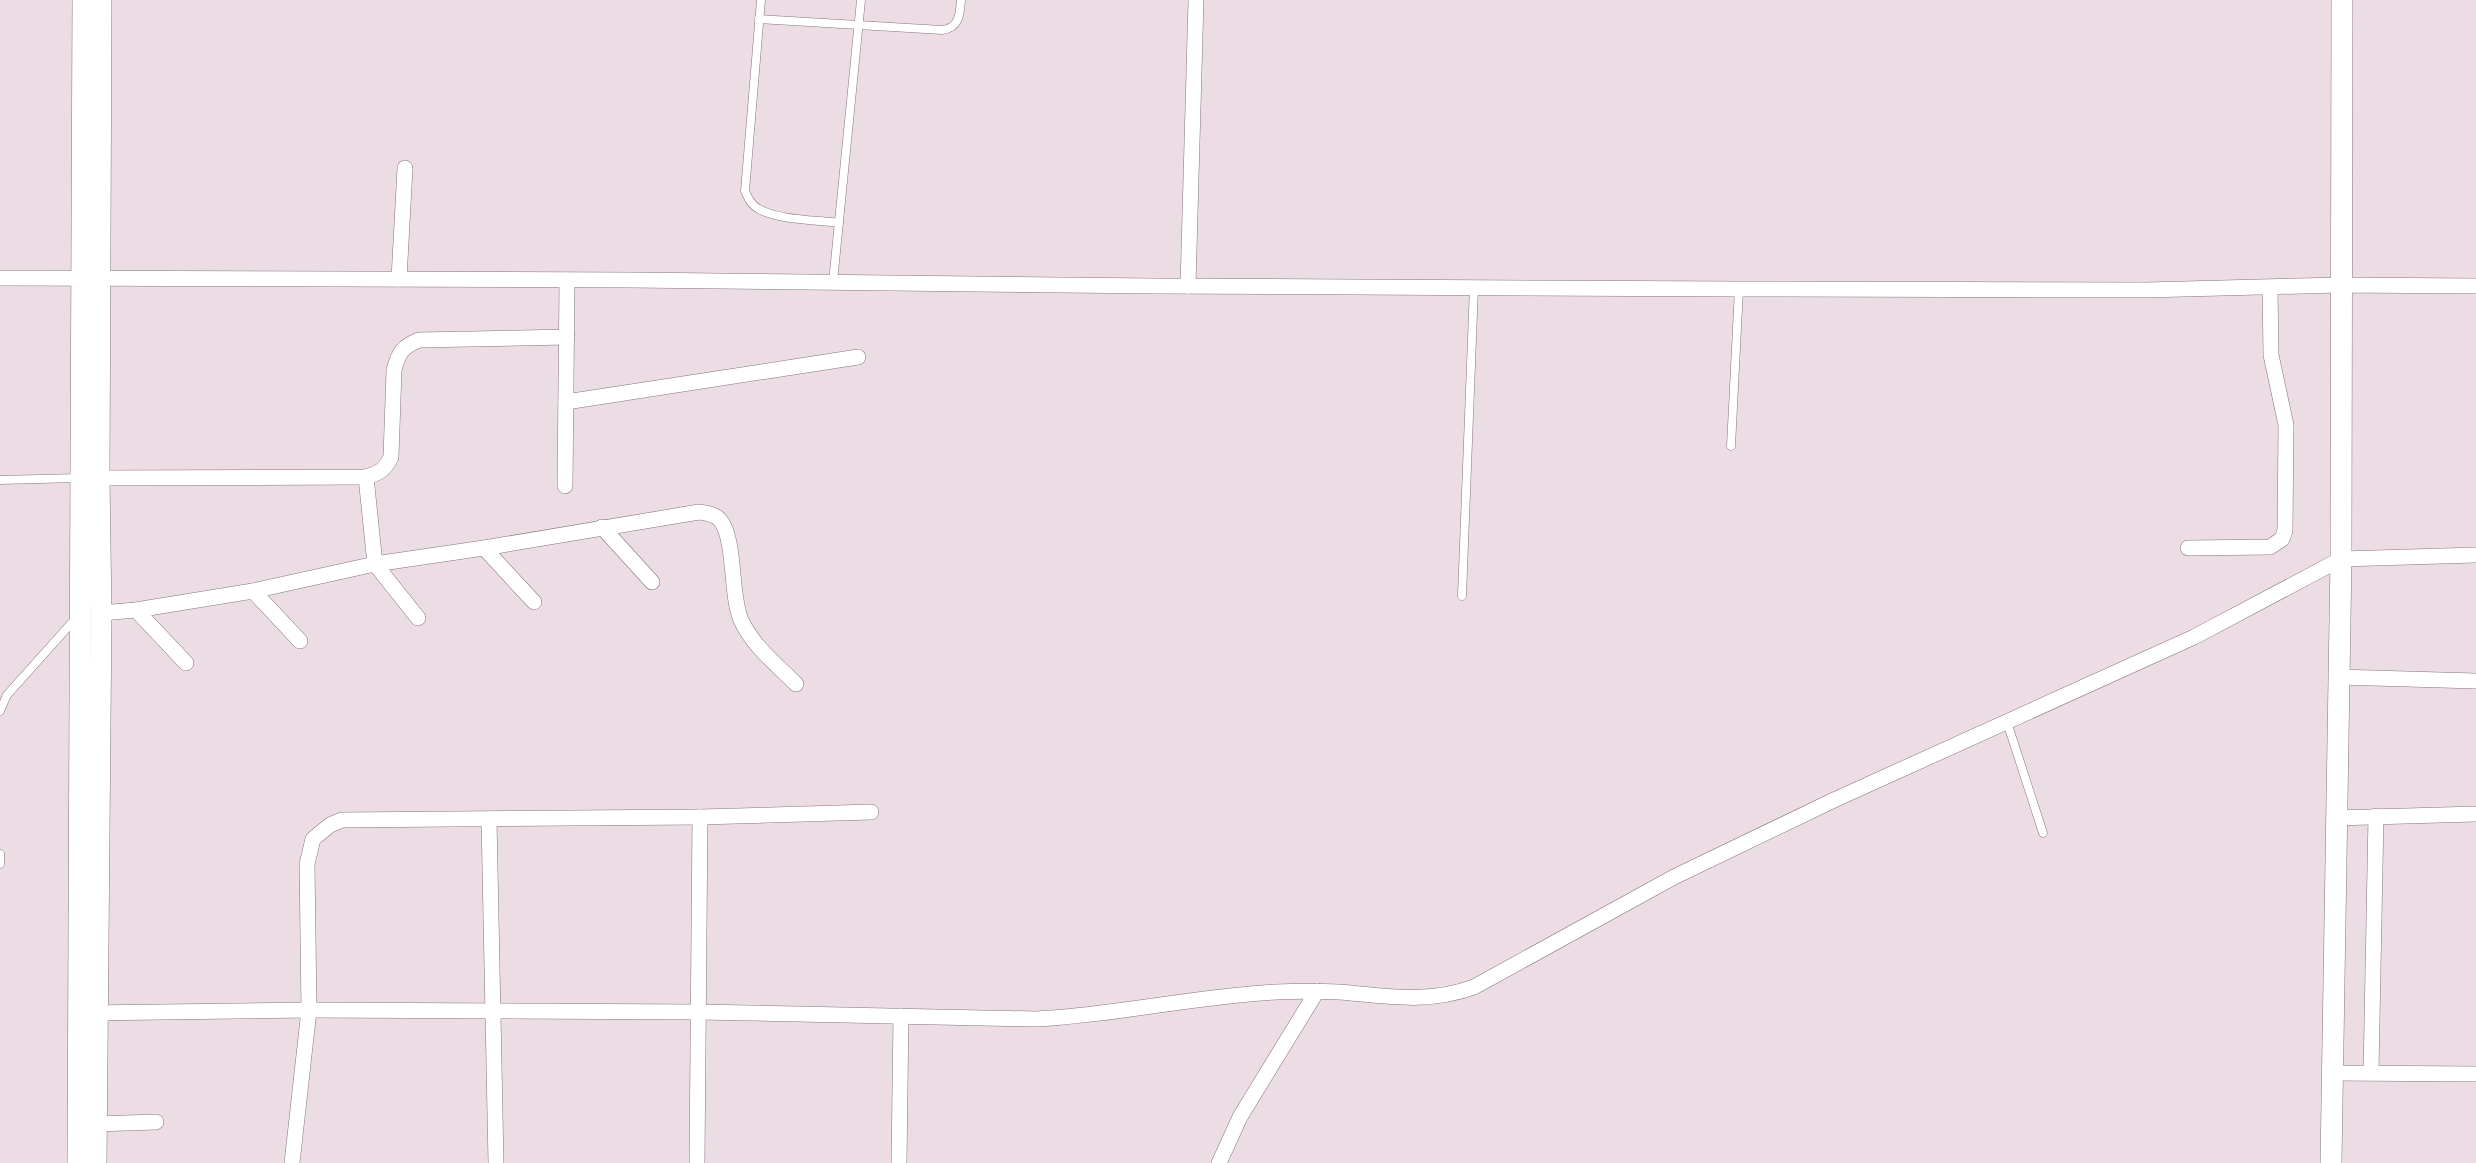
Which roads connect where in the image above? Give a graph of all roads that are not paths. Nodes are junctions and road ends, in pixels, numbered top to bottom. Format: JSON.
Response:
{"nodes":[{"id":1,"x":83,"y":0,"type":"edge"},
{"id":2,"x":101,"y":0,"type":"edge"},
{"id":3,"x":761,"y":0,"type":"edge"},
{"id":4,"x":861,"y":0,"type":"edge"},
{"id":5,"x":961,"y":0,"type":"edge"},
{"id":6,"x":1196,"y":0,"type":"edge"},
{"id":7,"x":2342,"y":0,"type":"edge"},
{"id":8,"x":759,"y":19,"type":"junction"},
{"id":9,"x":859,"y":25,"type":"junction"},
{"id":10,"x":405,"y":168,"type":"dead end"},
{"id":11,"x":839,"y":223,"type":"junction"},
{"id":12,"x":0,"y":278,"type":"edge"},
{"id":13,"x":91,"y":278,"type":"junction"},
{"id":14,"x":399,"y":279,"type":"junction"},
{"id":15,"x":567,"y":280,"type":"junction"},
{"id":16,"x":833,"y":282,"type":"junction"},
{"id":17,"x":2340,"y":285,"type":"junction"},
{"id":18,"x":1188,"y":286,"type":"junction"},
{"id":19,"x":2476,"y":286,"type":"edge"},
{"id":20,"x":1474,"y":287,"type":"junction"},
{"id":21,"x":2270,"y":288,"type":"junction"},
{"id":22,"x":1739,"y":289,"type":"junction"},
{"id":23,"x":567,"y":337,"type":"junction"},
{"id":24,"x":858,"y":357,"type":"dead end"},
{"id":25,"x":566,"y":402,"type":"junction"},
{"id":26,"x":1731,"y":446,"type":"dead end"},
{"id":27,"x":366,"y":477,"type":"junction"},
{"id":28,"x":90,"y":478,"type":"junction"},
{"id":29,"x":0,"y":480,"type":"edge"},
{"id":30,"x":565,"y":486,"type":"dead end"},
{"id":31,"x":602,"y":527,"type":"junction"},
{"id":32,"x":484,"y":548,"type":"junction"},
{"id":33,"x":2188,"y":548,"type":"dead end"},
{"id":34,"x":2476,"y":555,"type":"edge"},
{"id":35,"x":2340,"y":559,"type":"junction"},
{"id":36,"x":375,"y":564,"type":"junction"},
{"id":37,"x":652,"y":582,"type":"dead end"},
{"id":38,"x":253,"y":591,"type":"junction"},
{"id":39,"x":1462,"y":596,"type":"dead end"},
{"id":40,"x":534,"y":602,"type":"dead end"},
{"id":41,"x":136,"y":610,"type":"junction"},
{"id":42,"x":101,"y":613,"type":"junction"},
{"id":43,"x":79,"y":615,"type":"junction"},
{"id":44,"x":418,"y":618,"type":"dead end"},
{"id":45,"x":300,"y":641,"type":"dead end"},
{"id":46,"x":186,"y":663,"type":"dead end"},
{"id":47,"x":2338,"y":677,"type":"junction"},
{"id":48,"x":2476,"y":681,"type":"edge"},
{"id":49,"x":796,"y":684,"type":"dead end"},
{"id":50,"x":0,"y":711,"type":"edge"},
{"id":51,"x":2007,"y":722,"type":"junction"},
{"id":52,"x":870,"y":812,"type":"dead end"},
{"id":53,"x":2476,"y":814,"type":"edge"},
{"id":54,"x":2376,"y":816,"type":"junction"},
{"id":55,"x":700,"y":817,"type":"junction"},
{"id":56,"x":2336,"y":818,"type":"junction"},
{"id":57,"x":489,"y":819,"type":"junction"},
{"id":58,"x":2043,"y":833,"type":"dead end"},
{"id":59,"x":0,"y":854,"type":"edge"},
{"id":60,"x":0,"y":864,"type":"edge"},
{"id":61,"x":1317,"y":991,"type":"junction"},
{"id":62,"x":309,"y":1010,"type":"junction"},
{"id":63,"x":493,"y":1012,"type":"junction"},
{"id":64,"x":698,"y":1012,"type":"junction"},
{"id":65,"x":88,"y":1013,"type":"junction"},
{"id":66,"x":901,"y":1017,"type":"junction"},
{"id":67,"x":2333,"y":1073,"type":"junction"},
{"id":68,"x":2371,"y":1073,"type":"junction"},
{"id":69,"x":2476,"y":1074,"type":"edge"},
{"id":70,"x":156,"y":1122,"type":"dead end"},
{"id":71,"x":96,"y":1124,"type":"junction"},
{"id":72,"x":78,"y":1163,"type":"edge"},
{"id":73,"x":96,"y":1163,"type":"edge"},
{"id":74,"x":292,"y":1163,"type":"edge"},
{"id":75,"x":496,"y":1163,"type":"edge"},
{"id":76,"x":697,"y":1163,"type":"edge"},
{"id":77,"x":899,"y":1163,"type":"edge"},
{"id":78,"x":1219,"y":1163,"type":"edge"},
{"id":79,"x":2331,"y":1163,"type":"edge"}],
"edges":[{"from":1,"to":13,"type":"street"},
{"from":2,"to":13,"type":"street"},
{"from":3,"to":8,"type":"lane"},
{"from":4,"to":9,"type":"lane"},
{"from":5,"to":9,"type":"lane"},
{"from":6,"to":18,"type":"street"},
{"from":7,"to":17,"type":"street"},
{"from":8,"to":9,"type":"lane"},
{"from":8,"to":11,"type":"lane"},
{"from":9,"to":11,"type":"lane"},
{"from":10,"to":14,"type":"street"},
{"from":11,"to":16,"type":"lane"},
{"from":12,"to":13,"type":"street"},
{"from":13,"to":14,"type":"street"},
{"from":13,"to":28,"type":"street"},
{"from":14,"to":15,"type":"street"},
{"from":15,"to":16,"type":"street"},
{"from":15,"to":23,"type":"street"},
{"from":16,"to":18,"type":"street"},
{"from":17,"to":19,"type":"street"},
{"from":17,"to":21,"type":"street"},
{"from":17,"to":35,"type":"street"},
{"from":18,"to":20,"type":"street"},
{"from":20,"to":22,"type":"street"},
{"from":20,"to":39,"type":"lane"},
{"from":21,"to":22,"type":"street"},
{"from":21,"to":33,"type":"street"},
{"from":22,"to":26,"type":"lane"},
{"from":23,"to":25,"type":"street"},
{"from":23,"to":27,"type":"street"},
{"from":24,"to":25,"type":"street"},
{"from":25,"to":30,"type":"street"},
{"from":27,"to":28,"type":"street"},
{"from":27,"to":36,"type":"street"},
{"from":28,"to":29,"type":"lane"},
{"from":28,"to":42,"type":"street"},
{"from":28,"to":43,"type":"street"},
{"from":31,"to":32,"type":"street"},
{"from":31,"to":37,"type":"street"},
{"from":31,"to":49,"type":"street"},
{"from":32,"to":36,"type":"street"},
{"from":32,"to":40,"type":"street"},
{"from":34,"to":35,"type":"street"},
{"from":35,"to":47,"type":"street"},
{"from":35,"to":51,"type":"street"},
{"from":36,"to":38,"type":"street"},
{"from":36,"to":44,"type":"street"},
{"from":38,"to":41,"type":"street"},
{"from":38,"to":45,"type":"street"},
{"from":41,"to":42,"type":"street"},
{"from":41,"to":46,"type":"street"},
{"from":42,"to":65,"type":"street"},
{"from":43,"to":50,"type":"lane"},
{"from":43,"to":65,"type":"street"},
{"from":47,"to":48,"type":"street"},
{"from":47,"to":56,"type":"street"},
{"from":51,"to":58,"type":"lane"},
{"from":51,"to":61,"type":"street"},
{"from":52,"to":55,"type":"street"},
{"from":53,"to":54,"type":"street"},
{"from":54,"to":56,"type":"street"},
{"from":54,"to":68,"type":"street"},
{"from":55,"to":57,"type":"street"},
{"from":55,"to":64,"type":"street"},
{"from":56,"to":67,"type":"street"},
{"from":57,"to":62,"type":"street"},
{"from":57,"to":63,"type":"street"},
{"from":59,"to":60,"type":"lane"},
{"from":61,"to":66,"type":"street"},
{"from":61,"to":78,"type":"street"},
{"from":62,"to":63,"type":"street"},
{"from":62,"to":65,"type":"street"},
{"from":62,"to":74,"type":"street"},
{"from":63,"to":64,"type":"street"},
{"from":63,"to":75,"type":"street"},
{"from":64,"to":66,"type":"street"},
{"from":64,"to":76,"type":"street"},
{"from":65,"to":71,"type":"street"},
{"from":65,"to":72,"type":"street"},
{"from":66,"to":77,"type":"street"},
{"from":67,"to":68,"type":"street"},
{"from":67,"to":79,"type":"street"},
{"from":68,"to":69,"type":"street"},
{"from":70,"to":71,"type":"street"},
{"from":71,"to":73,"type":"street"}]}
